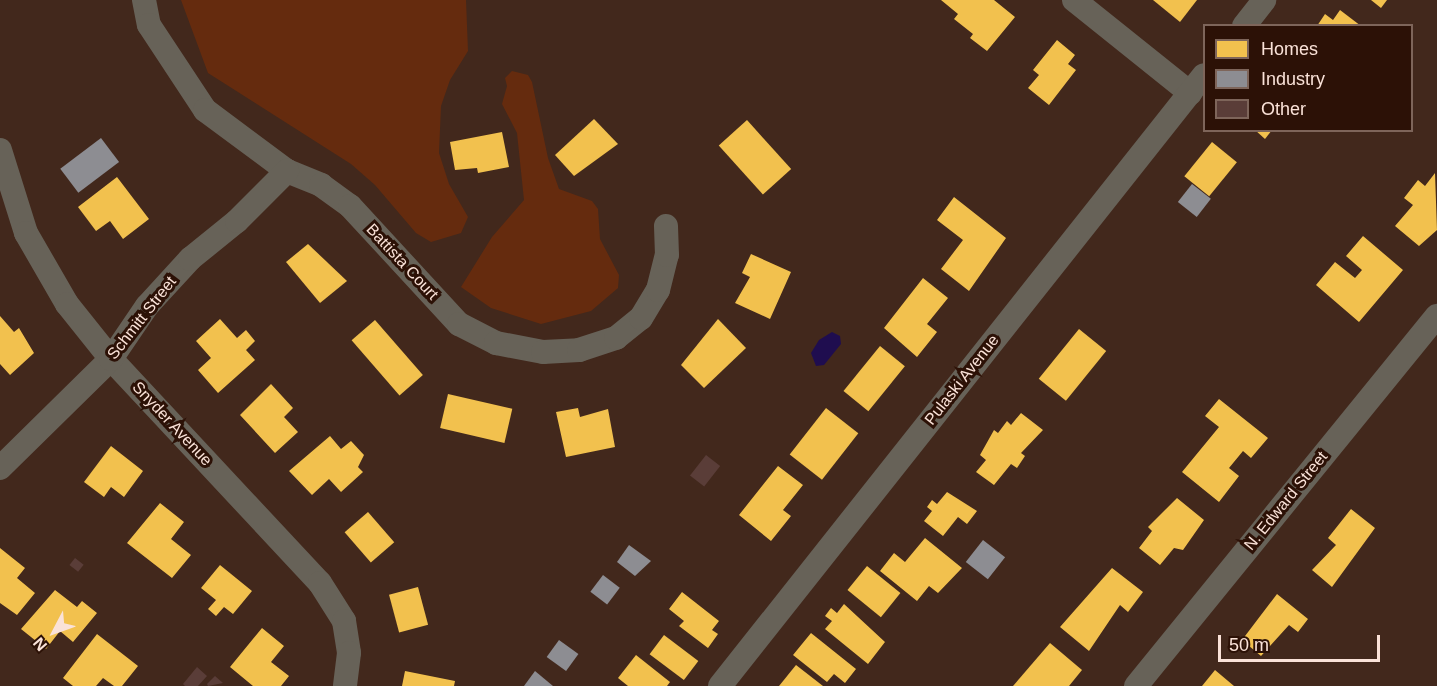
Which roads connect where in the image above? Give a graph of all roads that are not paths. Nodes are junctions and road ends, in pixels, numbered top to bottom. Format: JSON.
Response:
{"nodes":[{"id":1,"x":144,"y":0,"type":"edge"},
{"id":2,"x":1074,"y":0,"type":"edge"},
{"id":3,"x":1264,"y":0,"type":"edge"},
{"id":4,"x":1246,"y":24,"type":"edge"},
{"id":5,"x":1197,"y":84,"type":"edge"},
{"id":6,"x":0,"y":150,"type":"edge"},
{"id":7,"x":287,"y":171,"type":"junction"},
{"id":8,"x":666,"y":226,"type":"dead end"},
{"id":9,"x":1437,"y":316,"type":"edge"},
{"id":10,"x":111,"y":359,"type":"junction"},
{"id":11,"x":0,"y":468,"type":"edge"},
{"id":12,"x":345,"y":686,"type":"edge"},
{"id":13,"x":720,"y":686,"type":"edge"},
{"id":14,"x":1136,"y":686,"type":"edge"}],
"edges":[{"from":1,"to":7,"type":"street","name":"Battista Court"},
{"from":2,"to":5,"type":"street"},
{"from":3,"to":4,"type":"street"},
{"from":5,"to":13,"type":"street","name":"Pulaski Avenue"},
{"from":6,"to":10,"type":"street","name":"Snyder Avenue"},
{"from":7,"to":8,"type":"street","name":"Battista Court"},
{"from":7,"to":10,"type":"street","name":"Schmitt Street"},
{"from":9,"to":14,"type":"street","name":"N. Edward Street"},
{"from":10,"to":11,"type":"street","name":"Schmitt Street"},
{"from":10,"to":12,"type":"street","name":"Snyder Avenue"}]}
